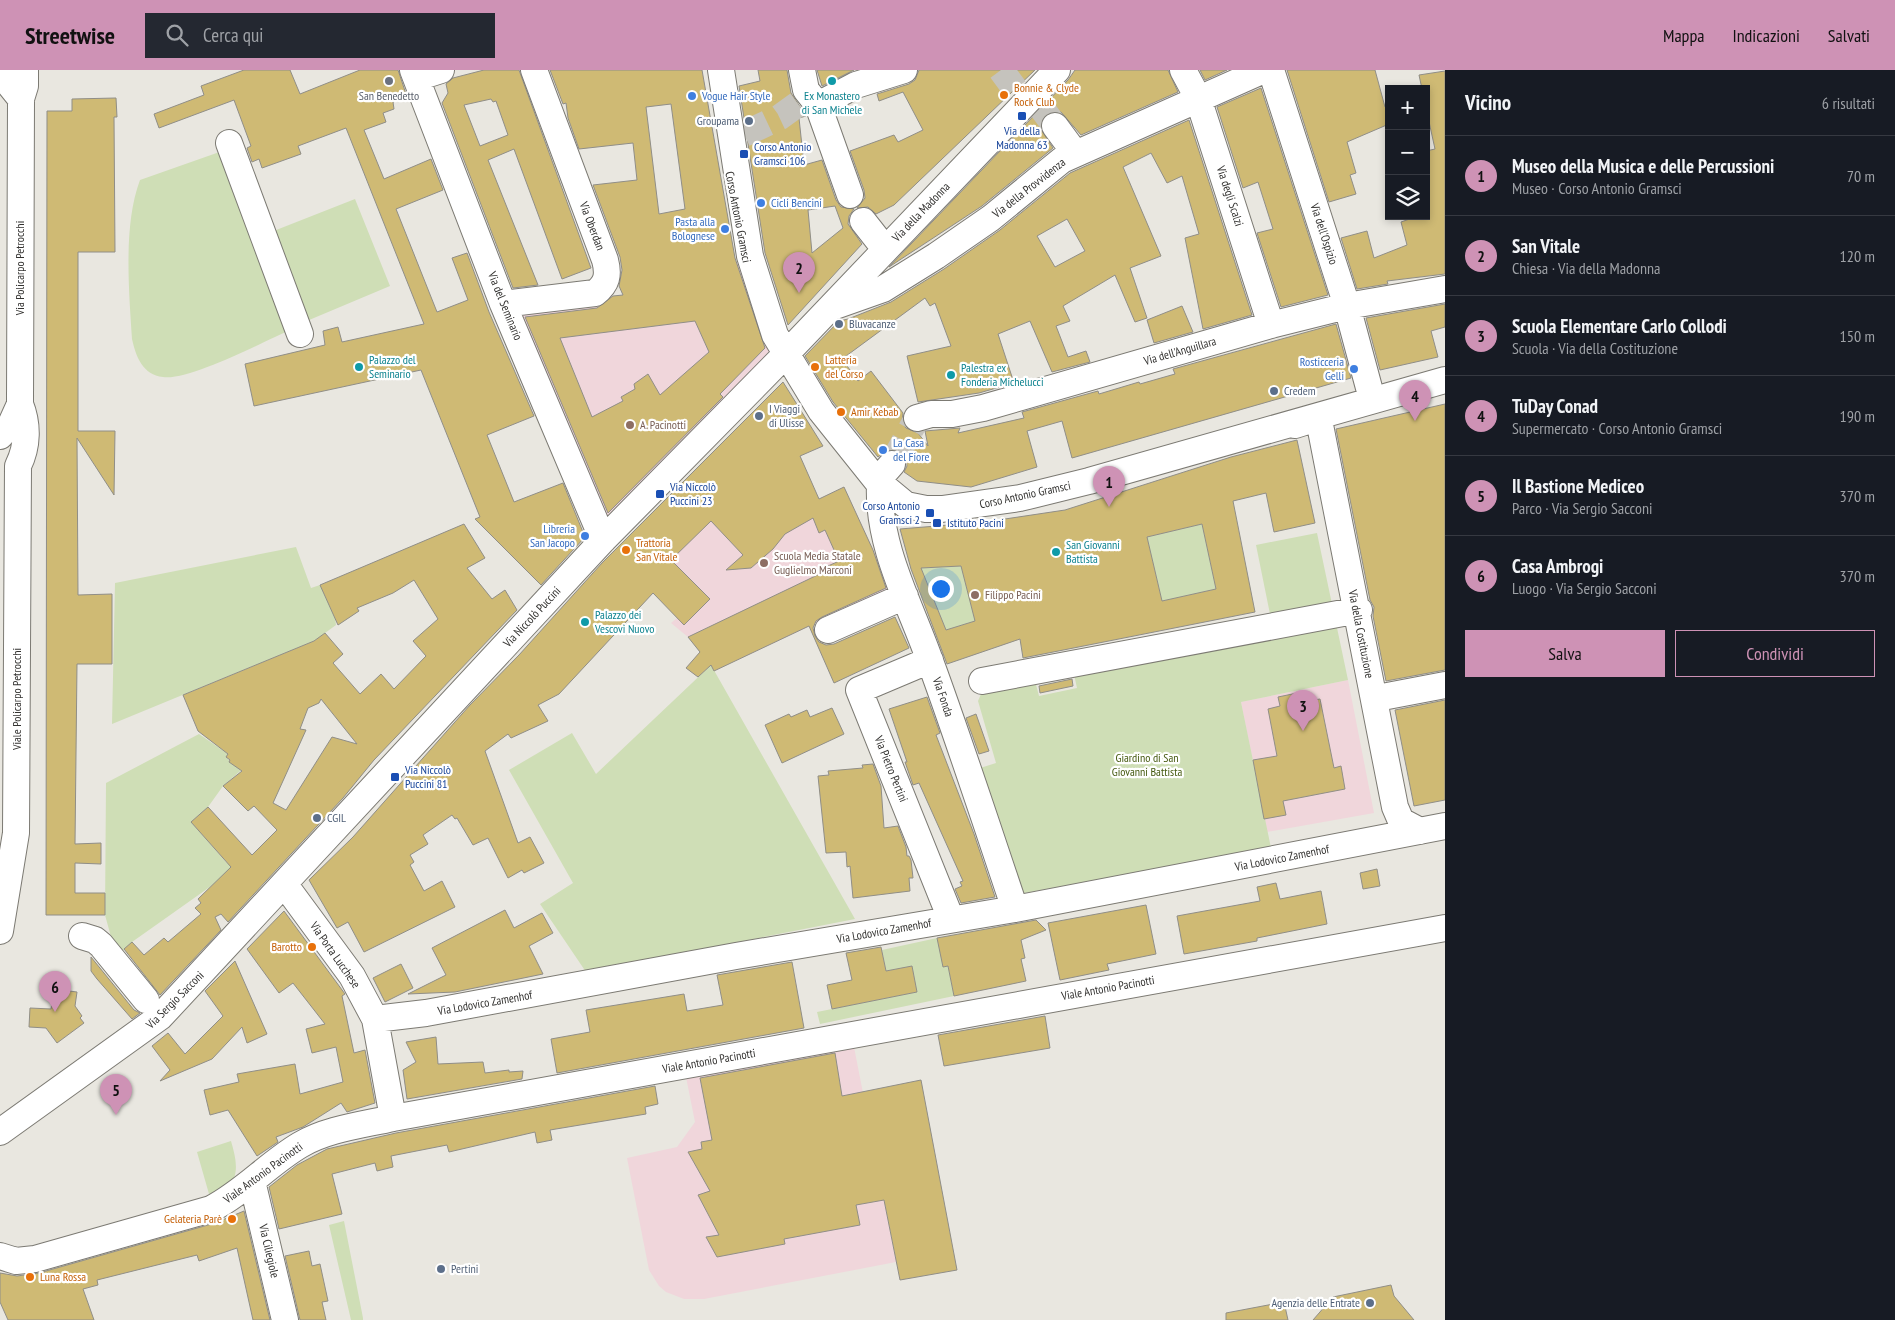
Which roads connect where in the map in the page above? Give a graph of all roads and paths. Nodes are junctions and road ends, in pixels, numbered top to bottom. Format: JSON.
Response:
{"nodes":[{"id":1,"x":441,"y":70,"type":"edge"},
{"id":2,"x":534,"y":70,"type":"edge"},
{"id":3,"x":713,"y":70,"type":"edge"},
{"id":4,"x":720,"y":70,"type":"edge"},
{"id":5,"x":904,"y":70,"type":"edge"},
{"id":6,"x":1057,"y":70,"type":"edge"},
{"id":7,"x":1183,"y":70,"type":"edge"},
{"id":8,"x":1264,"y":70,"type":"edge"},
{"id":9,"x":1272,"y":70,"type":"edge"},
{"id":10,"x":15,"y":72,"type":"edge"},
{"id":11,"x":414,"y":74,"type":"edge"},
{"id":12,"x":806,"y":92,"type":"edge"},
{"id":13,"x":1198,"y":98,"type":"junction"},
{"id":14,"x":1034,"y":104,"type":"junction"},
{"id":15,"x":229,"y":143,"type":"dead end"},
{"id":16,"x":1076,"y":153,"type":"junction"},
{"id":17,"x":850,"y":195,"type":"dead end"},
{"id":18,"x":863,"y":221,"type":"dead end"},
{"id":19,"x":885,"y":249,"type":"junction"},
{"id":20,"x":1445,"y":289,"type":"edge"},
{"id":21,"x":503,"y":304,"type":"junction"},
{"id":22,"x":1347,"y":306,"type":"junction"},
{"id":23,"x":831,"y":307,"type":"junction"},
{"id":24,"x":1271,"y":325,"type":"junction"},
{"id":25,"x":300,"y":334,"type":"dead end"},
{"id":26,"x":785,"y":355,"type":"junction"},
{"id":27,"x":1445,"y":380,"type":"edge"},
{"id":28,"x":1372,"y":399,"type":"junction"},
{"id":29,"x":20,"y":404,"type":"junction"},
{"id":30,"x":917,"y":418,"type":"dead end"},
{"id":31,"x":1324,"y":419,"type":"junction"},
{"id":32,"x":0,"y":438,"type":"edge"},
{"id":33,"x":18,"y":466,"type":"junction"},
{"id":34,"x":882,"y":480,"type":"junction"},
{"id":35,"x":603,"y":540,"type":"junction"},
{"id":36,"x":905,"y":596,"type":"junction"},
{"id":37,"x":1358,"y":611,"type":"junction"},
{"id":38,"x":828,"y":630,"type":"dead end"},
{"id":39,"x":930,"y":660,"type":"junction"},
{"id":40,"x":982,"y":681,"type":"dead end"},
{"id":41,"x":1445,"y":685,"type":"edge"},
{"id":42,"x":1377,"y":698,"type":"junction"},
{"id":43,"x":8,"y":772,"type":"edge"},
{"id":44,"x":1430,"y":829,"type":"edge"},
{"id":45,"x":285,"y":885,"type":"junction"},
{"id":46,"x":1015,"y":909,"type":"junction"},
{"id":47,"x":951,"y":919,"type":"junction"},
{"id":48,"x":1445,"y":928,"type":"edge"},
{"id":49,"x":0,"y":931,"type":"edge"},
{"id":50,"x":82,"y":936,"type":"dead end"},
{"id":51,"x":146,"y":1000,"type":"dead end"},
{"id":52,"x":375,"y":1019,"type":"junction"},
{"id":53,"x":393,"y":1118,"type":"junction"},
{"id":54,"x":0,"y":1132,"type":"edge"},
{"id":55,"x":252,"y":1181,"type":"junction"},
{"id":56,"x":0,"y":1256,"type":"edge"},
{"id":57,"x":285,"y":1320,"type":"edge"}],
"edges":[{"from":1,"to":11,"type":"street"},
{"from":2,"to":21,"type":"street","name":"Via Oberdan"},
{"from":3,"to":26,"type":"street","name":"Corso Antonio Gramsci"},
{"from":4,"to":26,"type":"street","name":"Corso Antonio Gramsci"},
{"from":5,"to":12,"type":"street"},
{"from":6,"to":14,"type":"street","name":"Via della Madonna"},
{"from":7,"to":13,"type":"street","name":"Via degli Scalzi"},
{"from":8,"to":13,"type":"street","name":"Via della Provvidenza"},
{"from":9,"to":22,"type":"street","name":"Via dell'Ospizio"},
{"from":10,"to":29,"type":"street","name":"Via Policarpo Petrocchi"},
{"from":11,"to":21,"type":"street","name":"Via del Seminario"},
{"from":12,"to":17,"type":"street"},
{"from":13,"to":16,"type":"street","name":"Via della Provvidenza"},
{"from":13,"to":24,"type":"street","name":"Via degli Scalzi"},
{"from":14,"to":16,"type":"street"},
{"from":14,"to":19,"type":"street","name":"Via della Madonna"},
{"from":15,"to":25,"type":"street"},
{"from":16,"to":23,"type":"street","name":"Via della Provvidenza"},
{"from":18,"to":19,"type":"street"},
{"from":19,"to":23,"type":"street","name":"Via della Madonna"},
{"from":20,"to":22,"type":"street","name":"Via dell'Anguillara"},
{"from":21,"to":35,"type":"street","name":"Via del Seminario"},
{"from":22,"to":24,"type":"street","name":"Via dell'Anguillara"},
{"from":22,"to":28,"type":"street","name":"Via dell'Ospizio"},
{"from":23,"to":26,"type":"street","name":"Via della Madonna"},
{"from":24,"to":30,"type":"street","name":"Via dell'Anguillara"},
{"from":26,"to":34,"type":"street","name":"Corso Antonio Gramsci"},
{"from":26,"to":35,"type":"street","name":"Via Niccolò Puccini"},
{"from":27,"to":28,"type":"street","name":"Corso Antonio Gramsci"},
{"from":28,"to":31,"type":"street","name":"Corso Antonio Gramsci"},
{"from":29,"to":32,"type":"street"},
{"from":29,"to":33,"type":"street","name":"Via Policarpo Petrocchi"},
{"from":31,"to":34,"type":"street","name":"Corso Antonio Gramsci"},
{"from":31,"to":37,"type":"street","name":"Via della Costituzione"},
{"from":32,"to":33,"type":"street"},
{"from":33,"to":43,"type":"street","name":"Viale Policarpo Petrocchi"},
{"from":34,"to":36,"type":"street","name":"Via Fonda"},
{"from":35,"to":45,"type":"street","name":"Via Niccolò Puccini"},
{"from":36,"to":38,"type":"street"},
{"from":36,"to":39,"type":"street","name":"Via Fonda"},
{"from":37,"to":40,"type":"street"},
{"from":37,"to":42,"type":"street","name":"Via della Costituzione"},
{"from":37,"to":44,"type":"street","name":"Via della Costituzione"},
{"from":39,"to":46,"type":"street","name":"Via Fonda"},
{"from":39,"to":47,"type":"street","name":"Via Pietro Pertini"},
{"from":41,"to":42,"type":"street"},
{"from":42,"to":44,"type":"street","name":"Via della Costituzione"},
{"from":43,"to":49,"type":"street","name":"Viale Policarpo Petrocchi"},
{"from":44,"to":46,"type":"street","name":"Via Lodovico Zamenhof"},
{"from":45,"to":52,"type":"street","name":"Via Porta Lucchese"},
{"from":45,"to":54,"type":"street","name":"Via Sergio Sacconi"},
{"from":46,"to":47,"type":"street","name":"Via Lodovico Zamenhof"},
{"from":47,"to":52,"type":"street","name":"Via Lodovico Zamenhof"},
{"from":48,"to":53,"type":"street","name":"Viale Antonio Pacinotti"},
{"from":50,"to":51,"type":"street"},
{"from":52,"to":53,"type":"street","name":"Via Porta Lucchese"},
{"from":53,"to":55,"type":"street","name":"Viale Antonio Pacinotti"},
{"from":55,"to":56,"type":"street","name":"Viale Antonio Pacinotti"},
{"from":55,"to":57,"type":"street","name":"Via Ciliegiole"}]}
